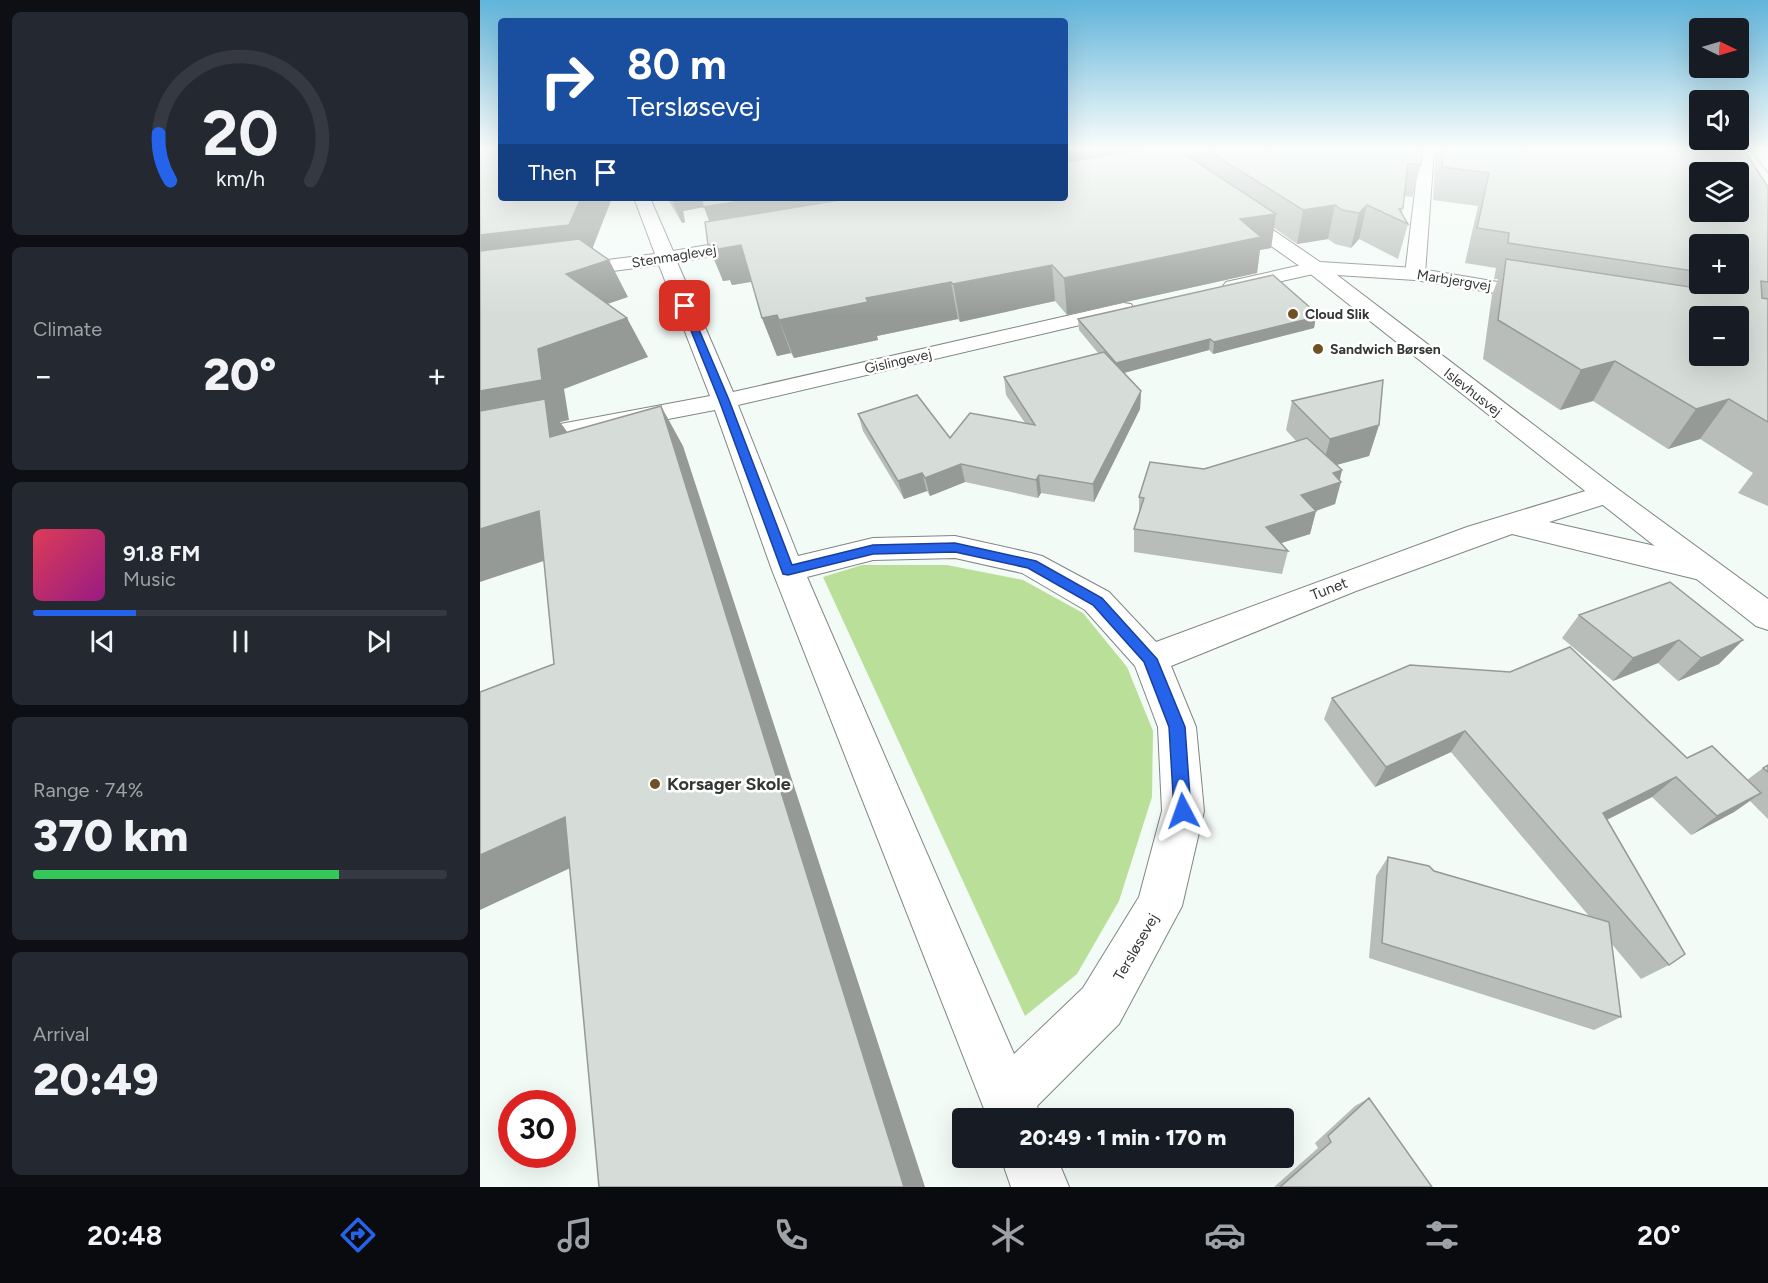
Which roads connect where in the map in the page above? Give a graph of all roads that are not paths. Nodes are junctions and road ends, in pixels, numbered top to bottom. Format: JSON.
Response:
{"nodes":[{"id":1,"x":645,"y":205,"type":"edge"},
{"id":2,"x":1224,"y":205,"type":"edge"},
{"id":3,"x":1422,"y":205,"type":"edge"},
{"id":4,"x":769,"y":240,"type":"edge"},
{"id":5,"x":665,"y":258,"type":"junction"},
{"id":6,"x":1315,"y":268,"type":"junction"},
{"id":7,"x":1415,"y":274,"type":"junction"},
{"id":8,"x":480,"y":282,"type":"edge"},
{"id":9,"x":1207,"y":291,"type":"edge"},
{"id":10,"x":1563,"y":298,"type":"edge"},
{"id":11,"x":1138,"y":306,"type":"edge"},
{"id":12,"x":724,"y":400,"type":"junction"},
{"id":13,"x":480,"y":447,"type":"edge"},
{"id":14,"x":1605,"y":494,"type":"junction"},
{"id":15,"x":1511,"y":524,"type":"junction"},
{"id":16,"x":1704,"y":569,"type":"junction"},
{"id":17,"x":788,"y":570,"type":"junction"},
{"id":18,"x":1768,"y":617,"type":"edge"},
{"id":19,"x":1150,"y":659,"type":"junction"},
{"id":20,"x":1011,"y":1108,"type":"edge"},
{"id":21,"x":1033,"y":1168,"type":"edge"},
{"id":22,"x":1040,"y":1187,"type":"edge"}],
"edges":[{"from":1,"to":5,"type":"street","name":"Tersløsevej"},
{"from":2,"to":6,"type":"street","name":"Islevhusvej"},
{"from":3,"to":7,"type":"street"},
{"from":4,"to":5,"type":"street","name":"Stenmaglevej"},
{"from":5,"to":8,"type":"street","name":"Stenmaglevej"},
{"from":5,"to":12,"type":"street","name":"Tersløsevej"},
{"from":6,"to":7,"type":"street","name":"Marbjergvej"},
{"from":6,"to":9,"type":"street"},
{"from":6,"to":14,"type":"street","name":"Islevhusvej"},
{"from":7,"to":10,"type":"street","name":"Marbjergvej"},
{"from":11,"to":12,"type":"street","name":"Gislingevej"},
{"from":12,"to":13,"type":"street","name":"Gislingevej"},
{"from":12,"to":17,"type":"street","name":"Tersløsevej"},
{"from":14,"to":15,"type":"street","name":"Tunet"},
{"from":14,"to":16,"type":"street","name":"Islevhusvej"},
{"from":15,"to":16,"type":"street"},
{"from":15,"to":19,"type":"street","name":"Tunet"},
{"from":16,"to":18,"type":"street","name":"Islevhusvej"},
{"from":17,"to":19,"type":"street","name":"Tersløsevej"},
{"from":17,"to":20,"type":"street","name":"Tersløsevej"},
{"from":19,"to":20,"type":"street","name":"Tersløsevej"},
{"from":21,"to":22,"type":"street"}]}
